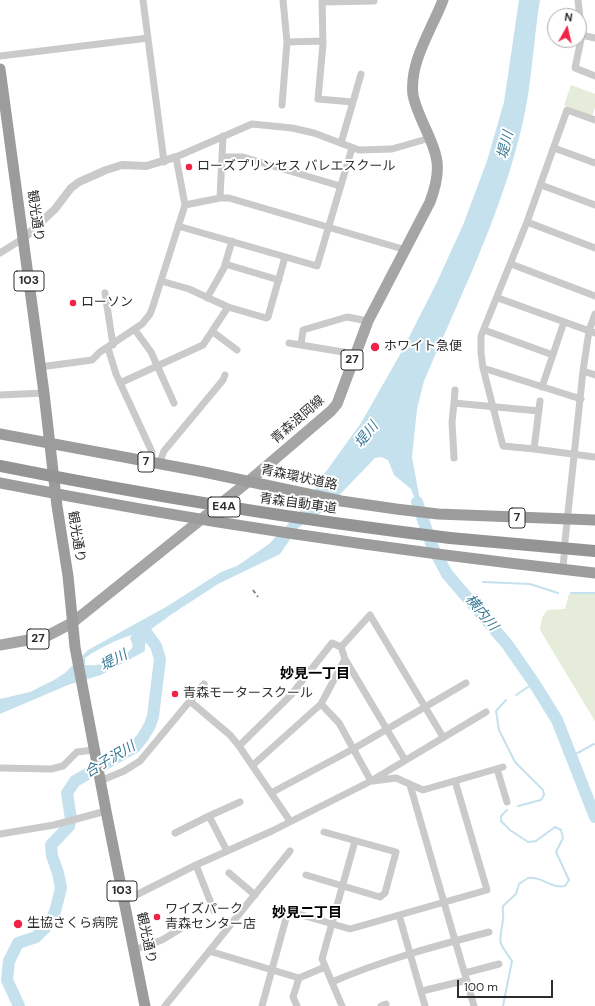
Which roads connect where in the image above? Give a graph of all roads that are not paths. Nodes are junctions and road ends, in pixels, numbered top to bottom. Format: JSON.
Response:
{"nodes":[{"id":1,"x":143,"y":0,"type":"edge"},
{"id":2,"x":283,"y":0,"type":"edge"},
{"id":3,"x":443,"y":0,"type":"edge"},
{"id":4,"x":322,"y":1,"type":"edge"},
{"id":5,"x":374,"y":1,"type":"dead end"},
{"id":6,"x":148,"y":38,"type":"junction"},
{"id":7,"x":323,"y":41,"type":"junction"},
{"id":8,"x":287,"y":42,"type":"junction"},
{"id":9,"x":579,"y":48,"type":"edge"},
{"id":10,"x":0,"y":56,"type":"edge"},
{"id":11,"x":0,"y":69,"type":"edge"},
{"id":12,"x":361,"y":74,"type":"dead end"},
{"id":13,"x":595,"y":76,"type":"edge"},
{"id":14,"x":354,"y":102,"type":"junction"},
{"id":15,"x":282,"y":105,"type":"dead end"},
{"id":16,"x":3,"y":118,"type":"edge"},
{"id":17,"x":595,"y":120,"type":"edge"},
{"id":18,"x":223,"y":136,"type":"junction"},
{"id":19,"x":430,"y":138,"type":"junction"},
{"id":20,"x":341,"y":143,"type":"junction"},
{"id":21,"x":352,"y":148,"type":"junction"},
{"id":22,"x":554,"y":148,"type":"junction"},
{"id":23,"x":176,"y":157,"type":"junction"},
{"id":24,"x":222,"y":157,"type":"junction"},
{"id":25,"x":164,"y":162,"type":"junction"},
{"id":26,"x":595,"y":162,"type":"edge"},
{"id":27,"x":541,"y":185,"type":"junction"},
{"id":28,"x":340,"y":186,"type":"junction"},
{"id":29,"x":220,"y":198,"type":"junction"},
{"id":30,"x":185,"y":205,"type":"junction"},
{"id":31,"x":595,"y":205,"type":"edge"},
{"id":32,"x":528,"y":222,"type":"junction"},
{"id":33,"x":178,"y":226,"type":"junction"},
{"id":34,"x":328,"y":227,"type":"junction"},
{"id":35,"x":24,"y":238,"type":"junction"},
{"id":36,"x":232,"y":242,"type":"junction"},
{"id":37,"x":595,"y":248,"type":"edge"},
{"id":38,"x":406,"y":250,"type":"junction"},
{"id":39,"x":0,"y":253,"type":"edge"},
{"id":40,"x":285,"y":257,"type":"junction"},
{"id":41,"x":225,"y":264,"type":"junction"},
{"id":42,"x":511,"y":264,"type":"junction"},
{"id":43,"x":278,"y":280,"type":"junction"},
{"id":44,"x":161,"y":281,"type":"junction"},
{"id":45,"x":105,"y":293,"type":"dead end"},
{"id":46,"x":595,"y":296,"type":"edge"},
{"id":47,"x":207,"y":298,"type":"junction"},
{"id":48,"x":498,"y":298,"type":"junction"},
{"id":49,"x":228,"y":307,"type":"junction"},
{"id":50,"x":595,"y":314,"type":"edge"},
{"id":51,"x":368,"y":322,"type":"junction"},
{"id":52,"x":564,"y":322,"type":"junction"},
{"id":53,"x":135,"y":330,"type":"junction"},
{"id":54,"x":484,"y":330,"type":"junction"},
{"id":55,"x":213,"y":332,"type":"junction"},
{"id":56,"x":592,"y":332,"type":"edge"},
{"id":57,"x":289,"y":343,"type":"dead end"},
{"id":58,"x":301,"y":345,"type":"junction"},
{"id":59,"x":110,"y":346,"type":"junction"},
{"id":60,"x":237,"y":350,"type":"dead end"},
{"id":61,"x":355,"y":354,"type":"junction"},
{"id":62,"x":552,"y":354,"type":"junction"},
{"id":63,"x":158,"y":367,"type":"junction"},
{"id":64,"x":40,"y":368,"type":"junction"},
{"id":65,"x":483,"y":368,"type":"junction"},
{"id":66,"x":584,"y":371,"type":"junction"},
{"id":67,"x":225,"y":375,"type":"dead end"},
{"id":68,"x":595,"y":375,"type":"edge"},
{"id":69,"x":120,"y":383,"type":"junction"},
{"id":70,"x":542,"y":387,"type":"junction"},
{"id":71,"x":455,"y":390,"type":"dead end"},
{"id":72,"x":44,"y":393,"type":"junction"},
{"id":73,"x":0,"y":395,"type":"edge"},
{"id":74,"x":581,"y":399,"type":"junction"},
{"id":75,"x":540,"y":401,"type":"dead end"},
{"id":76,"x":174,"y":403,"type":"dead end"},
{"id":77,"x":454,"y":403,"type":"junction"},
{"id":78,"x":492,"y":406,"type":"junction"},
{"id":79,"x":539,"y":411,"type":"junction"},
{"id":80,"x":0,"y":434,"type":"edge"},
{"id":81,"x":50,"y":444,"type":"junction"},
{"id":82,"x":534,"y":449,"type":"junction"},
{"id":83,"x":574,"y":454,"type":"junction"},
{"id":84,"x":595,"y":457,"type":"edge"},
{"id":85,"x":454,"y":458,"type":"dead end"},
{"id":86,"x":155,"y":464,"type":"junction"},
{"id":87,"x":0,"y":466,"type":"edge"},
{"id":88,"x":249,"y":481,"type":"junction"},
{"id":89,"x":0,"y":483,"type":"edge"},
{"id":90,"x":55,"y":493,"type":"junction"},
{"id":91,"x":568,"y":519,"type":"junction"},
{"id":92,"x":199,"y":520,"type":"junction"},
{"id":93,"x":595,"y":520,"type":"edge"},
{"id":94,"x":566,"y":542,"type":"dead end"},
{"id":95,"x":595,"y":552,"type":"edge"},
{"id":96,"x":564,"y":556,"type":"dead end"},
{"id":97,"x":563,"y":569,"type":"junction"},
{"id":98,"x":595,"y":573,"type":"edge"},
{"id":99,"x":72,"y":623,"type":"junction"},
{"id":100,"x":0,"y":645,"type":"edge"},
{"id":101,"x":341,"y":647,"type":"junction"},
{"id":102,"x":345,"y":660,"type":"junction"},
{"id":103,"x":466,"y":683,"type":"dead end"},
{"id":104,"x":204,"y":684,"type":"dead end"},
{"id":105,"x":191,"y":702,"type":"junction"},
{"id":106,"x":321,"y":704,"type":"junction"},
{"id":107,"x":426,"y":705,"type":"junction"},
{"id":108,"x":486,"y":712,"type":"dead end"},
{"id":109,"x":386,"y":729,"type":"junction"},
{"id":110,"x":443,"y":737,"type":"junction"},
{"id":111,"x":240,"y":746,"type":"junction"},
{"id":112,"x":353,"y":749,"type":"junction"},
{"id":113,"x":94,"y":751,"type":"junction"},
{"id":114,"x":405,"y":760,"type":"junction"},
{"id":115,"x":253,"y":765,"type":"junction"},
{"id":116,"x":0,"y":768,"type":"edge"},
{"id":117,"x":100,"y":779,"type":"junction"},
{"id":118,"x":371,"y":781,"type":"junction"},
{"id":119,"x":455,"y":781,"type":"junction"},
{"id":120,"x":410,"y":785,"type":"junction"},
{"id":121,"x":271,"y":793,"type":"junction"},
{"id":122,"x":240,"y":802,"type":"dead end"},
{"id":123,"x":506,"y":802,"type":"dead end"},
{"id":124,"x":106,"y":811,"type":"junction"},
{"id":125,"x":209,"y":816,"type":"junction"},
{"id":126,"x":290,"y":821,"type":"junction"},
{"id":127,"x":324,"y":832,"type":"dead end"},
{"id":128,"x":175,"y":833,"type":"dead end"},
{"id":129,"x":0,"y":834,"type":"edge"},
{"id":130,"x":355,"y":841,"type":"junction"},
{"id":131,"x":227,"y":851,"type":"junction"},
{"id":132,"x":290,"y":851,"type":"dead end"},
{"id":133,"x":196,"y":865,"type":"junction"},
{"id":134,"x":229,"y":873,"type":"dead end"},
{"id":135,"x":306,"y":875,"type":"dead end"},
{"id":136,"x":342,"y":885,"type":"junction"},
{"id":137,"x":255,"y":895,"type":"junction"},
{"id":138,"x":124,"y":901,"type":"junction"},
{"id":139,"x":445,"y":901,"type":"junction"},
{"id":140,"x":214,"y":911,"type":"dead end"},
{"id":141,"x":399,"y":916,"type":"junction"},
{"id":142,"x":331,"y":924,"type":"junction"},
{"id":143,"x":180,"y":928,"type":"dead end"},
{"id":144,"x":489,"y":932,"type":"dead end"},
{"id":145,"x":456,"y":941,"type":"junction"},
{"id":146,"x":134,"y":950,"type":"junction"},
{"id":147,"x":209,"y":951,"type":"junction"},
{"id":148,"x":410,"y":953,"type":"junction"},
{"id":149,"x":499,"y":964,"type":"dead end"},
{"id":150,"x":325,"y":967,"type":"junction"},
{"id":151,"x":272,"y":969,"type":"junction"},
{"id":152,"x":466,"y":977,"type":"junction"},
{"id":153,"x":299,"y":978,"type":"junction"},
{"id":154,"x":332,"y":982,"type":"junction"},
{"id":155,"x":422,"y":991,"type":"junction"},
{"id":156,"x":145,"y":1006,"type":"edge"},
{"id":157,"x":165,"y":1006,"type":"edge"},
{"id":158,"x":262,"y":1006,"type":"edge"},
{"id":159,"x":297,"y":1006,"type":"edge"},
{"id":160,"x":342,"y":1006,"type":"edge"},
{"id":161,"x":426,"y":1006,"type":"edge"},
{"id":162,"x":474,"y":1006,"type":"edge"}],
"edges":[{"from":1,"to":6,"type":"street"},
{"from":2,"to":8,"type":"street"},
{"from":3,"to":19,"type":"main road","name":"青森浪岡線","number":"27"},
{"from":4,"to":5,"type":"street"},
{"from":4,"to":7,"type":"street"},
{"from":6,"to":10,"type":"street"},
{"from":6,"to":25,"type":"street"},
{"from":7,"to":8,"type":"street"},
{"from":7,"to":14,"type":"street"},
{"from":8,"to":15,"type":"street"},
{"from":9,"to":13,"type":"street"},
{"from":11,"to":16,"type":"highway","name":"観光通り","number":"103"},
{"from":12,"to":14,"type":"street"},
{"from":14,"to":20,"type":"street"},
{"from":16,"to":35,"type":"highway","name":"観光通り","number":"103"},
{"from":17,"to":22,"type":"street"},
{"from":18,"to":20,"type":"street"},
{"from":18,"to":23,"type":"street"},
{"from":18,"to":24,"type":"street"},
{"from":19,"to":21,"type":"street"},
{"from":19,"to":38,"type":"main road","name":"青森浪岡線","number":"27"},
{"from":20,"to":21,"type":"street"},
{"from":21,"to":28,"type":"street"},
{"from":22,"to":26,"type":"street"},
{"from":22,"to":27,"type":"street"},
{"from":23,"to":25,"type":"street"},
{"from":23,"to":30,"type":"street"},
{"from":24,"to":28,"type":"street"},
{"from":24,"to":29,"type":"street"},
{"from":25,"to":35,"type":"street"},
{"from":27,"to":31,"type":"street"},
{"from":27,"to":32,"type":"street"},
{"from":28,"to":34,"type":"street"},
{"from":29,"to":30,"type":"street"},
{"from":29,"to":34,"type":"street"},
{"from":30,"to":33,"type":"street"},
{"from":32,"to":37,"type":"street"},
{"from":32,"to":42,"type":"street"},
{"from":33,"to":36,"type":"street"},
{"from":33,"to":44,"type":"street"},
{"from":34,"to":38,"type":"street"},
{"from":34,"to":40,"type":"street"},
{"from":35,"to":39,"type":"street"},
{"from":35,"to":64,"type":"highway","name":"観光通り","number":"103"},
{"from":36,"to":40,"type":"street"},
{"from":36,"to":41,"type":"street"},
{"from":38,"to":51,"type":"main road","name":"青森浪岡線","number":"27"},
{"from":40,"to":43,"type":"street"},
{"from":41,"to":43,"type":"street"},
{"from":41,"to":47,"type":"street"},
{"from":42,"to":46,"type":"street"},
{"from":42,"to":48,"type":"street"},
{"from":43,"to":49,"type":"street"},
{"from":44,"to":47,"type":"street"},
{"from":44,"to":53,"type":"street"},
{"from":45,"to":59,"type":"street"},
{"from":47,"to":49,"type":"street"},
{"from":48,"to":52,"type":"street"},
{"from":48,"to":54,"type":"street"},
{"from":49,"to":55,"type":"street"},
{"from":50,"to":56,"type":"street"},
{"from":51,"to":58,"type":"street"},
{"from":51,"to":61,"type":"main road","name":"青森浪岡線","number":"27"},
{"from":52,"to":56,"type":"street"},
{"from":52,"to":62,"type":"street"},
{"from":53,"to":59,"type":"street"},
{"from":53,"to":63,"type":"street"},
{"from":54,"to":62,"type":"street"},
{"from":54,"to":65,"type":"street"},
{"from":55,"to":60,"type":"street"},
{"from":55,"to":63,"type":"street"},
{"from":56,"to":66,"type":"street"},
{"from":57,"to":58,"type":"street"},
{"from":58,"to":61,"type":"street"},
{"from":59,"to":64,"type":"street"},
{"from":59,"to":69,"type":"street"},
{"from":61,"to":88,"type":"main road","name":"青森浪岡線","number":"27"},
{"from":62,"to":70,"type":"street"},
{"from":63,"to":69,"type":"street"},
{"from":63,"to":76,"type":"street"},
{"from":64,"to":72,"type":"highway","name":"観光通り","number":"103"},
{"from":65,"to":70,"type":"street"},
{"from":65,"to":78,"type":"street"},
{"from":66,"to":68,"type":"street"},
{"from":66,"to":74,"type":"street"},
{"from":67,"to":86,"type":"street"},
{"from":69,"to":86,"type":"street"},
{"from":70,"to":74,"type":"street"},
{"from":71,"to":77,"type":"street"},
{"from":72,"to":73,"type":"street"},
{"from":72,"to":81,"type":"highway","name":"観光通り","number":"103"},
{"from":74,"to":83,"type":"street"},
{"from":75,"to":79,"type":"street"},
{"from":77,"to":78,"type":"street"},
{"from":77,"to":85,"type":"street"},
{"from":78,"to":79,"type":"street"},
{"from":78,"to":82,"type":"street"},
{"from":79,"to":82,"type":"street"},
{"from":80,"to":81,"type":"highway","name":"青森環状道路","number":"7"},
{"from":81,"to":86,"type":"highway","name":"青森環状道路","number":"7"},
{"from":81,"to":90,"type":"highway","name":"観光通り","number":"103"},
{"from":82,"to":83,"type":"street"},
{"from":83,"to":84,"type":"street"},
{"from":83,"to":91,"type":"street"},
{"from":86,"to":88,"type":"highway","name":"青森環状道路","number":"7"},
{"from":87,"to":95,"type":"highway","name":"青森自動車道","number":"E4A","bridge":true},
{"from":88,"to":91,"type":"highway","name":"青森環状道路","number":"7"},
{"from":88,"to":92,"type":"main road","name":"青森浪岡線","number":"27"},
{"from":89,"to":90,"type":"highway"},
{"from":90,"to":92,"type":"highway"},
{"from":90,"to":99,"type":"highway","name":"観光通り","number":"103"},
{"from":91,"to":93,"type":"highway","name":"青森環状道路","number":"7"},
{"from":91,"to":94,"type":"street"},
{"from":92,"to":97,"type":"highway"},
{"from":92,"to":99,"type":"main road","name":"青森浪岡線","number":"27"},
{"from":96,"to":97,"type":"street"},
{"from":97,"to":98,"type":"highway"},
{"from":99,"to":100,"type":"main road","name":"青森浪岡線","number":"27"},
{"from":99,"to":113,"type":"highway","name":"観光通り","number":"103"},
{"from":101,"to":102,"type":"street"},
{"from":101,"to":107,"type":"street"},
{"from":101,"to":111,"type":"street"},
{"from":102,"to":106,"type":"street"},
{"from":102,"to":109,"type":"street"},
{"from":103,"to":107,"type":"street"},
{"from":104,"to":105,"type":"street"},
{"from":105,"to":111,"type":"street"},
{"from":105,"to":117,"type":"street"},
{"from":106,"to":112,"type":"street"},
{"from":106,"to":115,"type":"street"},
{"from":107,"to":109,"type":"street"},
{"from":107,"to":110,"type":"street"},
{"from":108,"to":110,"type":"street"},
{"from":109,"to":112,"type":"street"},
{"from":109,"to":114,"type":"street"},
{"from":110,"to":114,"type":"street"},
{"from":111,"to":115,"type":"street"},
{"from":112,"to":118,"type":"street"},
{"from":112,"to":121,"type":"street"},
{"from":113,"to":116,"type":"street"},
{"from":113,"to":117,"type":"highway","name":"観光通り","number":"103"},
{"from":114,"to":118,"type":"street"},
{"from":115,"to":121,"type":"street"},
{"from":117,"to":124,"type":"highway","name":"観光通り","number":"103"},
{"from":118,"to":120,"type":"street"},
{"from":118,"to":126,"type":"street"},
{"from":119,"to":120,"type":"street"},
{"from":119,"to":123,"type":"street"},
{"from":119,"to":139,"type":"street"},
{"from":120,"to":139,"type":"street"},
{"from":121,"to":126,"type":"street"},
{"from":122,"to":125,"type":"street"},
{"from":124,"to":129,"type":"street"},
{"from":124,"to":138,"type":"highway","name":"観光通り","number":"103"},
{"from":125,"to":128,"type":"street"},
{"from":125,"to":131,"type":"street"},
{"from":126,"to":131,"type":"street"},
{"from":127,"to":130,"type":"street"},
{"from":130,"to":136,"type":"street"},
{"from":130,"to":136,"type":"street"},
{"from":131,"to":133,"type":"street"},
{"from":132,"to":137,"type":"street"},
{"from":133,"to":138,"type":"street"},
{"from":133,"to":140,"type":"street"},
{"from":134,"to":137,"type":"street"},
{"from":135,"to":136,"type":"street"},
{"from":136,"to":142,"type":"street"},
{"from":137,"to":147,"type":"street"},
{"from":138,"to":146,"type":"highway","name":"観光通り","number":"103"},
{"from":139,"to":141,"type":"street"},
{"from":139,"to":145,"type":"street"},
{"from":141,"to":142,"type":"street"},
{"from":141,"to":148,"type":"street"},
{"from":142,"to":150,"type":"street"},
{"from":142,"to":151,"type":"street"},
{"from":143,"to":146,"type":"street"},
{"from":144,"to":145,"type":"street"},
{"from":145,"to":148,"type":"street"},
{"from":145,"to":152,"type":"street"},
{"from":146,"to":156,"type":"highway","name":"観光通り","number":"103"},
{"from":147,"to":151,"type":"street"},
{"from":147,"to":157,"type":"street"},
{"from":148,"to":154,"type":"street"},
{"from":148,"to":155,"type":"street"},
{"from":149,"to":152,"type":"street"},
{"from":150,"to":153,"type":"street"},
{"from":150,"to":154,"type":"street"},
{"from":151,"to":153,"type":"street"},
{"from":151,"to":158,"type":"street"},
{"from":152,"to":155,"type":"street"},
{"from":152,"to":162,"type":"street"},
{"from":153,"to":159,"type":"street"},
{"from":154,"to":160,"type":"street"},
{"from":155,"to":161,"type":"street"}]}
